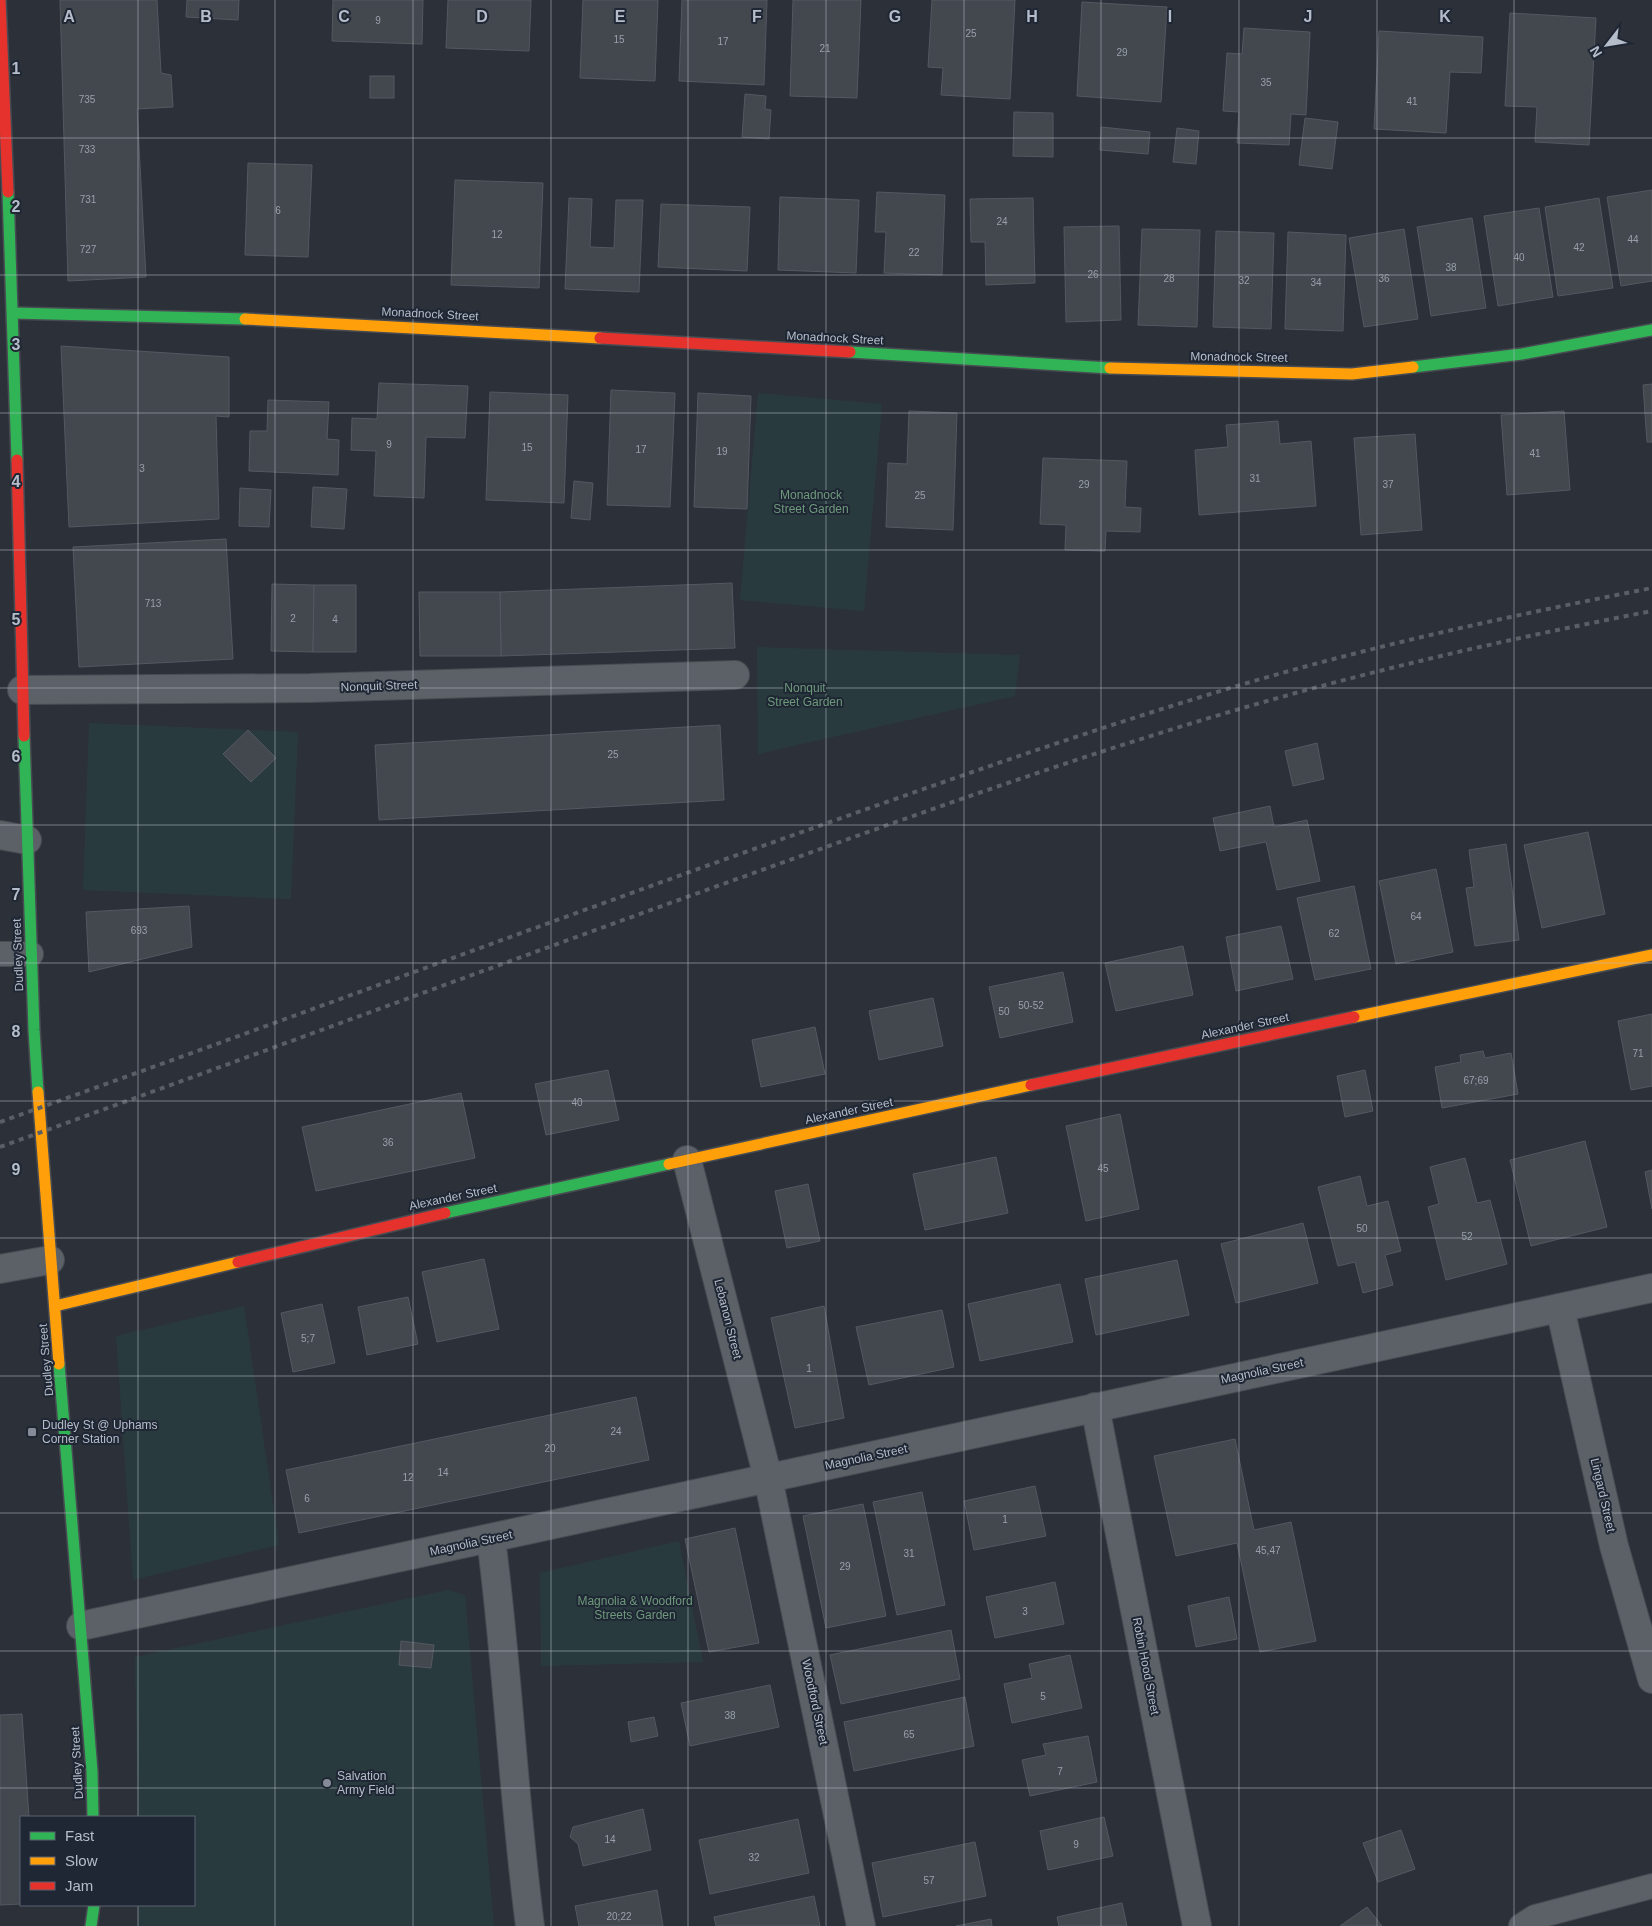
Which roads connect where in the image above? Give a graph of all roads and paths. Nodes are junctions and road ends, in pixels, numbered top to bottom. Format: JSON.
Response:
{"nodes":[{"id":1,"x":0,"y":0,"type":"edge"},
{"id":2,"x":1,"y":69,"type":"edge"},
{"id":3,"x":6,"y":280,"type":"edge"},
{"id":4,"x":13,"y":313,"type":"junction"},
{"id":5,"x":1652,"y":330,"type":"edge"},
{"id":6,"x":735,"y":675,"type":"dead end"},
{"id":7,"x":22,"y":690,"type":"junction"},
{"id":8,"x":0,"y":835,"type":"edge"},
{"id":9,"x":26,"y":840,"type":"junction"},
{"id":10,"x":0,"y":954,"type":"edge"},
{"id":11,"x":32,"y":954,"type":"junction"},
{"id":12,"x":1652,"y":955,"type":"edge"},
{"id":13,"x":688,"y":1160,"type":"junction"},
{"id":14,"x":50,"y":1260,"type":"junction"},
{"id":15,"x":0,"y":1269,"type":"edge"},
{"id":16,"x":1652,"y":1288,"type":"edge"},
{"id":17,"x":55,"y":1306,"type":"junction"},
{"id":18,"x":1560,"y":1308,"type":"junction"},
{"id":19,"x":1095,"y":1407,"type":"junction"},
{"id":20,"x":768,"y":1478,"type":"junction"},
{"id":21,"x":491,"y":1539,"type":"junction"},
{"id":22,"x":81,"y":1626,"type":"junction"},
{"id":23,"x":1652,"y":1679,"type":"edge"},
{"id":24,"x":93,"y":1816,"type":"edge"},
{"id":25,"x":1652,"y":1886,"type":"edge"},
{"id":26,"x":94,"y":1906,"type":"edge"},
{"id":27,"x":91,"y":1926,"type":"edge"},
{"id":28,"x":530,"y":1926,"type":"edge"},
{"id":29,"x":861,"y":1926,"type":"edge"},
{"id":30,"x":1197,"y":1926,"type":"edge"},
{"id":31,"x":1522,"y":1926,"type":"edge"}],
"edges":[{"from":1,"to":2,"type":"street","name":"Dudley Street"},
{"from":2,"to":3,"type":"street","name":"Dudley Street"},
{"from":3,"to":4,"type":"street","name":"Dudley Street"},
{"from":4,"to":5,"type":"street","name":"Monadnock Street"},
{"from":4,"to":7,"type":"street","name":"Dudley Street"},
{"from":6,"to":7,"type":"street","name":"Nonquit Street"},
{"from":7,"to":9,"type":"street","name":"Dudley Street"},
{"from":8,"to":9,"type":"street"},
{"from":9,"to":11,"type":"street","name":"Dudley Street"},
{"from":10,"to":11,"type":"lane"},
{"from":11,"to":14,"type":"street","name":"Dudley Street"},
{"from":12,"to":13,"type":"street","name":"Alexander Street"},
{"from":13,"to":17,"type":"street","name":"Alexander Street"},
{"from":13,"to":20,"type":"street","name":"Lebanon Street"},
{"from":14,"to":15,"type":"street"},
{"from":14,"to":17,"type":"street","name":"Dudley Street"},
{"from":16,"to":18,"type":"street","name":"Magnolia Street"},
{"from":17,"to":22,"type":"street","name":"Dudley Street"},
{"from":18,"to":19,"type":"street","name":"Magnolia Street"},
{"from":18,"to":23,"type":"street","name":"Lingard Street"},
{"from":19,"to":20,"type":"street","name":"Magnolia Street"},
{"from":19,"to":30,"type":"street","name":"Robin Hood Street"},
{"from":20,"to":21,"type":"street","name":"Magnolia Street"},
{"from":20,"to":29,"type":"street","name":"Woodford Street"},
{"from":21,"to":22,"type":"street","name":"Magnolia Street"},
{"from":21,"to":28,"type":"street"},
{"from":22,"to":24,"type":"street","name":"Dudley Street"},
{"from":25,"to":31,"type":"lane"},
{"from":26,"to":27,"type":"street"}]}
